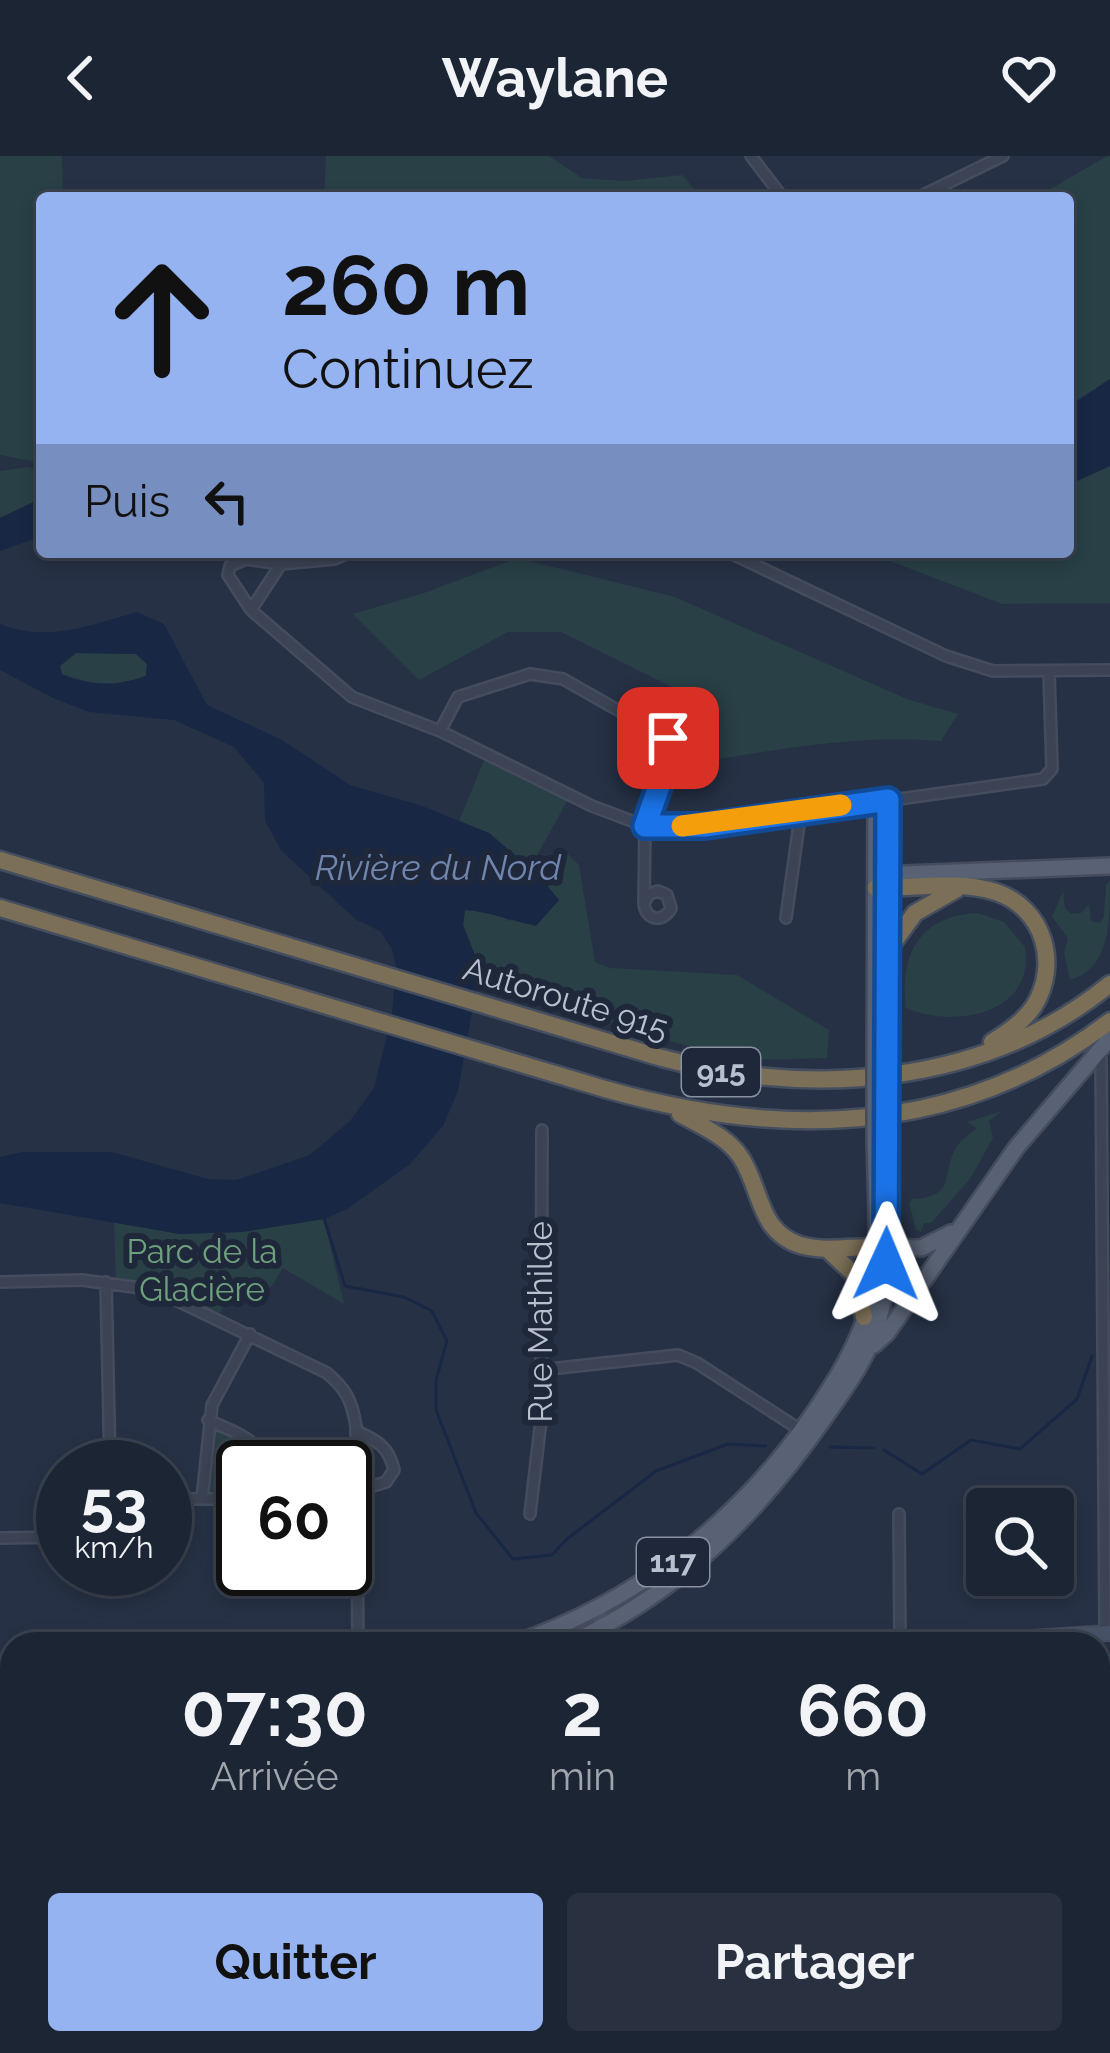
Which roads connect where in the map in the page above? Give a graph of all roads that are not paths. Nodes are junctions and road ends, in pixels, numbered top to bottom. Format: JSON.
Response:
{"nodes":[{"id":1,"x":751,"y":156,"type":"edge"},
{"id":2,"x":1003,"y":156,"type":"edge"},
{"id":3,"x":778,"y":192,"type":"edge"},
{"id":4,"x":928,"y":192,"type":"edge"},
{"id":5,"x":337,"y":558,"type":"edge"},
{"id":6,"x":741,"y":558,"type":"edge"},
{"id":7,"x":281,"y":564,"type":"junction"},
{"id":8,"x":251,"y":610,"type":"junction"},
{"id":9,"x":1110,"y":670,"type":"edge"},
{"id":10,"x":1049,"y":672,"type":"junction"},
{"id":11,"x":440,"y":731,"type":"junction"},
{"id":12,"x":882,"y":800,"type":"junction"},
{"id":13,"x":801,"y":810,"type":"junction"},
{"id":14,"x":645,"y":826,"type":"junction"},
{"id":15,"x":0,"y":860,"type":"edge"},
{"id":16,"x":1110,"y":866,"type":"edge"},
{"id":17,"x":882,"y":881,"type":"junction"},
{"id":18,"x":960,"y":887,"type":"junction"},
{"id":19,"x":644,"y":902,"type":"dead end"},
{"id":20,"x":0,"y":908,"type":"edge"},
{"id":21,"x":786,"y":918,"type":"dead end"},
{"id":22,"x":888,"y":950,"type":"junction"},
{"id":23,"x":1110,"y":984,"type":"edge"},
{"id":24,"x":1110,"y":1022,"type":"edge"},
{"id":25,"x":1104,"y":1048,"type":"edge"},
{"id":26,"x":881,"y":1056,"type":"junction"},
{"id":27,"x":966,"y":1059,"type":"junction"},
{"id":28,"x":663,"y":1105,"type":"junction"},
{"id":29,"x":1110,"y":1129,"type":"edge"},
{"id":30,"x":542,"y":1130,"type":"dead end"},
{"id":31,"x":1099,"y":1135,"type":"junction"},
{"id":32,"x":961,"y":1227,"type":"junction"},
{"id":33,"x":880,"y":1247,"type":"junction"},
{"id":34,"x":827,"y":1249,"type":"junction"},
{"id":35,"x":0,"y":1282,"type":"edge"},
{"id":36,"x":106,"y":1282,"type":"junction"},
{"id":37,"x":864,"y":1317,"type":"junction"},
{"id":38,"x":250,"y":1334,"type":"junction"},
{"id":39,"x":867,"y":1352,"type":"junction"},
{"id":40,"x":540,"y":1370,"type":"junction"},
{"id":41,"x":208,"y":1420,"type":"junction"},
{"id":42,"x":1106,"y":1428,"type":"edge"},
{"id":43,"x":356,"y":1431,"type":"junction"},
{"id":44,"x":806,"y":1434,"type":"junction"},
{"id":45,"x":109,"y":1440,"type":"edge"},
{"id":46,"x":248,"y":1440,"type":"edge"},
{"id":47,"x":356,"y":1440,"type":"edge"},
{"id":48,"x":372,"y":1486,"type":"edge"},
{"id":49,"x":192,"y":1499,"type":"edge"},
{"id":50,"x":202,"y":1499,"type":"junction"},
{"id":51,"x":216,"y":1499,"type":"edge"},
{"id":52,"x":530,"y":1514,"type":"dead end"},
{"id":53,"x":899,"y":1514,"type":"dead end"},
{"id":54,"x":36,"y":1537,"type":"edge"},
{"id":55,"x":0,"y":1538,"type":"edge"},
{"id":56,"x":358,"y":1596,"type":"edge"},
{"id":57,"x":602,"y":1618,"type":"junction"},
{"id":58,"x":358,"y":1632,"type":"edge"},
{"id":59,"x":554,"y":1632,"type":"edge"},
{"id":60,"x":584,"y":1632,"type":"edge"},
{"id":61,"x":610,"y":1632,"type":"edge"},
{"id":62,"x":900,"y":1632,"type":"edge"},
{"id":63,"x":1108,"y":1632,"type":"edge"}],
"edges":[{"from":1,"to":3,"type":"street"},
{"from":2,"to":4,"type":"street"},
{"from":5,"to":7,"type":"street"},
{"from":6,"to":10,"type":"street"},
{"from":7,"to":8,"type":"street"},
{"from":7,"to":8,"type":"street"},
{"from":8,"to":11,"type":"street"},
{"from":9,"to":10,"type":"street"},
{"from":10,"to":12,"type":"street"},
{"from":11,"to":14,"type":"street"},
{"from":11,"to":14,"type":"street"},
{"from":12,"to":13,"type":"street"},
{"from":12,"to":17,"type":"main road"},
{"from":13,"to":14,"type":"street"},
{"from":13,"to":21,"type":"street"},
{"from":14,"to":19,"type":"street"},
{"from":15,"to":27,"type":"highway","name":"Autoroute 915","number":"915"},
{"from":16,"to":17,"type":"main road"},
{"from":17,"to":18,"type":"highway"},
{"from":17,"to":22,"type":"main road"},
{"from":17,"to":26,"type":"main road"},
{"from":18,"to":22,"type":"highway"},
{"from":18,"to":27,"type":"highway"},
{"from":20,"to":28,"type":"highway","number":"915"},
{"from":22,"to":26,"type":"main road"},
{"from":23,"to":27,"type":"highway","name":"Autoroute 915","number":"915"},
{"from":24,"to":28,"type":"highway","number":"915"},
{"from":25,"to":31,"type":"street"},
{"from":25,"to":32,"type":"main road"},
{"from":26,"to":33,"type":"main road","bridge":true},
{"from":28,"to":34,"type":"highway"},
{"from":29,"to":31,"type":"street"},
{"from":30,"to":40,"type":"street","name":"Rue Mathilde"},
{"from":31,"to":42,"type":"street"},
{"from":32,"to":33,"type":"main road"},
{"from":32,"to":39,"type":"main road"},
{"from":33,"to":34,"type":"highway"},
{"from":33,"to":37,"type":"main road","number":"117"},
{"from":33,"to":39,"type":"main road"},
{"from":34,"to":37,"type":"highway"},
{"from":35,"to":36,"type":"street"},
{"from":36,"to":38,"type":"street"},
{"from":36,"to":45,"type":"street"},
{"from":37,"to":44,"type":"main road","number":"117"},
{"from":38,"to":41,"type":"street"},
{"from":38,"to":43,"type":"street"},
{"from":39,"to":44,"type":"main road","number":"117"},
{"from":40,"to":44,"type":"street"},
{"from":40,"to":52,"type":"street","name":"Rue Mathilde"},
{"from":41,"to":46,"type":"street"},
{"from":41,"to":50,"type":"street"},
{"from":42,"to":63,"type":"street"},
{"from":43,"to":47,"type":"street"},
{"from":43,"to":48,"type":"street"},
{"from":44,"to":57,"type":"main road","number":"117"},
{"from":49,"to":50,"type":"street"},
{"from":50,"to":51,"type":"street"},
{"from":53,"to":62,"type":"street"},
{"from":54,"to":55,"type":"street"},
{"from":56,"to":58,"type":"street"},
{"from":57,"to":59,"type":"main road","number":"117"},
{"from":57,"to":60,"type":"main road","number":"117"},
{"from":57,"to":61,"type":"main road"}]}
